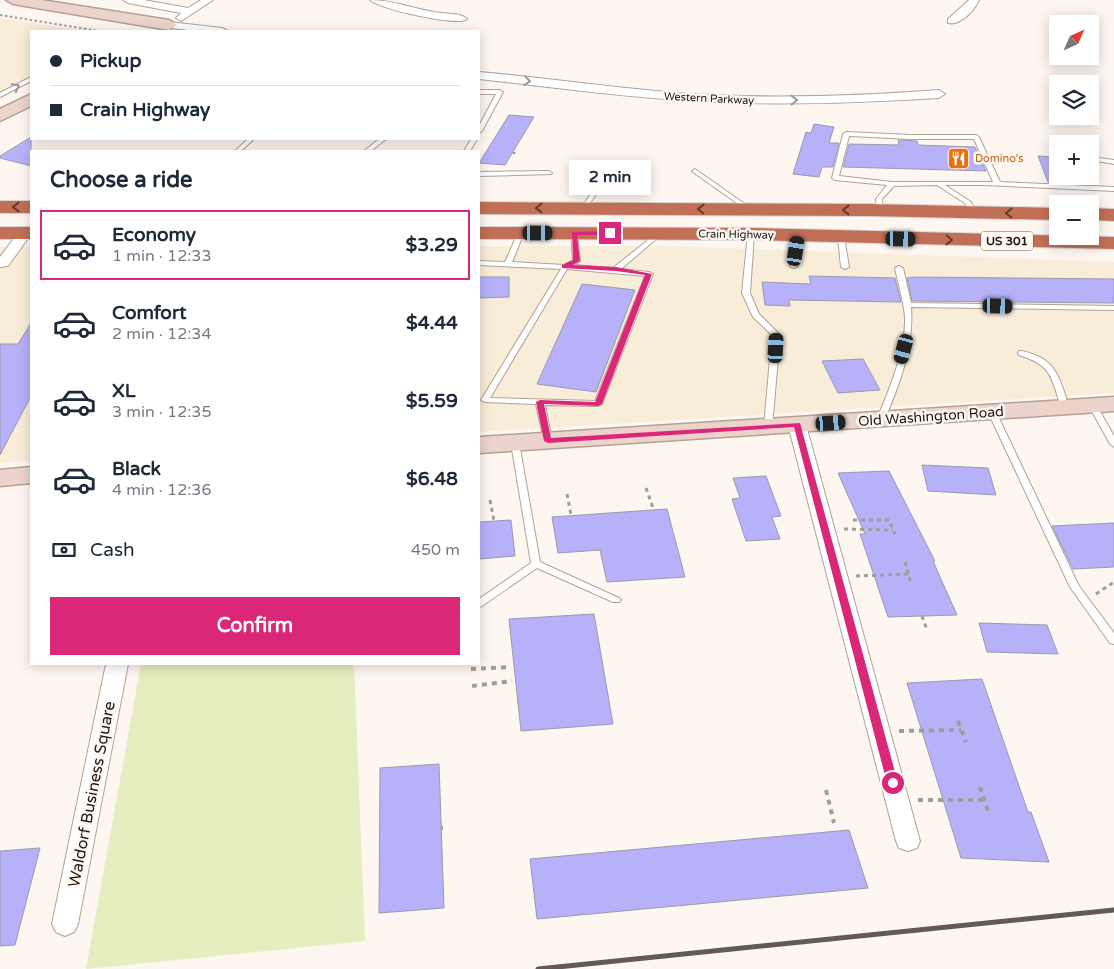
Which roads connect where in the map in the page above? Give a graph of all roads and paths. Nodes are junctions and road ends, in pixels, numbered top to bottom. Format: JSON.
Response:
{"nodes":[{"id":1,"x":13,"y":0,"type":"edge"},
{"id":2,"x":128,"y":0,"type":"edge"},
{"id":3,"x":208,"y":0,"type":"edge"},
{"id":4,"x":375,"y":0,"type":"edge"},
{"id":5,"x":974,"y":0,"type":"edge"},
{"id":6,"x":0,"y":6,"type":"edge"},
{"id":7,"x":190,"y":12,"type":"junction"},
{"id":8,"x":0,"y":15,"type":"edge"},
{"id":9,"x":462,"y":19,"type":"dead end"},
{"id":10,"x":952,"y":21,"type":"dead end"},
{"id":11,"x":162,"y":28,"type":"edge"},
{"id":12,"x":93,"y":30,"type":"edge"},
{"id":13,"x":145,"y":30,"type":"edge"},
{"id":14,"x":202,"y":30,"type":"edge"},
{"id":15,"x":480,"y":65,"type":"edge"},
{"id":16,"x":480,"y":74,"type":"edge"},
{"id":17,"x":30,"y":80,"type":"edge"},
{"id":18,"x":480,"y":92,"type":"edge"},
{"id":19,"x":0,"y":95,"type":"edge"},
{"id":20,"x":30,"y":100,"type":"edge"},
{"id":21,"x":0,"y":115,"type":"edge"},
{"id":22,"x":480,"y":129,"type":"edge"},
{"id":23,"x":250,"y":140,"type":"edge"},
{"id":24,"x":382,"y":140,"type":"edge"},
{"id":25,"x":239,"y":150,"type":"edge"},
{"id":26,"x":367,"y":150,"type":"edge"},
{"id":27,"x":1099,"y":160,"type":"dead end"},
{"id":28,"x":1114,"y":162,"type":"edge"},
{"id":29,"x":695,"y":171,"type":"dead end"},
{"id":30,"x":549,"y":173,"type":"dead end"},
{"id":31,"x":608,"y":173,"type":"dead end"},
{"id":32,"x":480,"y":174,"type":"edge"},
{"id":33,"x":892,"y":184,"type":"junction"},
{"id":34,"x":997,"y":184,"type":"junction"},
{"id":35,"x":940,"y":185,"type":"junction"},
{"id":36,"x":1114,"y":189,"type":"edge"},
{"id":37,"x":0,"y":207,"type":"edge"},
{"id":38,"x":30,"y":207,"type":"edge"},
{"id":39,"x":480,"y":208,"type":"edge"},
{"id":40,"x":583,"y":208,"type":"junction"},
{"id":41,"x":750,"y":210,"type":"junction"},
{"id":42,"x":880,"y":210,"type":"junction"},
{"id":43,"x":973,"y":212,"type":"junction"},
{"id":44,"x":1049,"y":214,"type":"edge"},
{"id":45,"x":1099,"y":214,"type":"edge"},
{"id":46,"x":1114,"y":215,"type":"edge"},
{"id":47,"x":0,"y":233,"type":"edge"},
{"id":48,"x":28,"y":233,"type":"edge"},
{"id":49,"x":480,"y":233,"type":"edge"},
{"id":50,"x":521,"y":233,"type":"junction"},
{"id":51,"x":574,"y":233,"type":"junction"},
{"id":52,"x":659,"y":234,"type":"junction"},
{"id":53,"x":751,"y":234,"type":"junction"},
{"id":54,"x":798,"y":236,"type":"junction"},
{"id":55,"x":841,"y":237,"type":"junction"},
{"id":56,"x":1114,"y":243,"type":"edge"},
{"id":57,"x":480,"y":263,"type":"edge"},
{"id":58,"x":3,"y":264,"type":"dead end"},
{"id":59,"x":507,"y":264,"type":"junction"},
{"id":60,"x":794,"y":266,"type":"dead end"},
{"id":61,"x":565,"y":267,"type":"junction"},
{"id":62,"x":845,"y":267,"type":"dead end"},
{"id":63,"x":899,"y":268,"type":"dead end"},
{"id":64,"x":616,"y":269,"type":"junction"},
{"id":65,"x":906,"y":305,"type":"junction"},
{"id":66,"x":1114,"y":308,"type":"edge"},
{"id":67,"x":1022,"y":353,"type":"dead end"},
{"id":68,"x":540,"y":402,"type":"junction"},
{"id":69,"x":1103,"y":405,"type":"edge"},
{"id":70,"x":1065,"y":407,"type":"junction"},
{"id":71,"x":992,"y":412,"type":"junction"},
{"id":72,"x":882,"y":419,"type":"junction"},
{"id":73,"x":797,"y":425,"type":"junction"},
{"id":74,"x":768,"y":427,"type":"junction"},
{"id":75,"x":548,"y":441,"type":"junction"},
{"id":76,"x":515,"y":443,"type":"junction"},
{"id":77,"x":1114,"y":444,"type":"edge"},
{"id":78,"x":480,"y":445,"type":"edge"},
{"id":79,"x":30,"y":476,"type":"edge"},
{"id":80,"x":0,"y":478,"type":"edge"},
{"id":81,"x":646,"y":488,"type":"dead end"},
{"id":82,"x":566,"y":494,"type":"dead end"},
{"id":83,"x":490,"y":500,"type":"dead end"},
{"id":84,"x":653,"y":508,"type":"dead end"},
{"id":85,"x":571,"y":515,"type":"dead end"},
{"id":86,"x":853,"y":520,"type":"dead end"},
{"id":87,"x":494,"y":521,"type":"dead end"},
{"id":88,"x":853,"y":530,"type":"dead end"},
{"id":89,"x":905,"y":562,"type":"dead end"},
{"id":90,"x":536,"y":564,"type":"junction"},
{"id":91,"x":908,"y":574,"type":"junction"},
{"id":92,"x":838,"y":577,"type":"junction"},
{"id":93,"x":1114,"y":582,"type":"edge"},
{"id":94,"x":911,"y":584,"type":"dead end"},
{"id":95,"x":616,"y":600,"type":"dead end"},
{"id":96,"x":1085,"y":601,"type":"junction"},
{"id":97,"x":480,"y":603,"type":"edge"},
{"id":98,"x":922,"y":616,"type":"dead end"},
{"id":99,"x":927,"y":630,"type":"dead end"},
{"id":100,"x":1114,"y":640,"type":"edge"},
{"id":101,"x":117,"y":665,"type":"edge"},
{"id":102,"x":511,"y":667,"type":"dead end"},
{"id":103,"x":471,"y":669,"type":"dead end"},
{"id":104,"x":512,"y":681,"type":"dead end"},
{"id":105,"x":472,"y":686,"type":"dead end"},
{"id":106,"x":958,"y":721,"type":"dead end"},
{"id":107,"x":961,"y":730,"type":"junction"},
{"id":108,"x":907,"y":731,"type":"dead end"},
{"id":109,"x":966,"y":742,"type":"dead end"},
{"id":110,"x":980,"y":787,"type":"dead end"},
{"id":111,"x":826,"y":790,"type":"dead end"},
{"id":112,"x":897,"y":800,"type":"junction"},
{"id":113,"x":985,"y":800,"type":"junction"},
{"id":114,"x":989,"y":814,"type":"dead end"},
{"id":115,"x":834,"y":823,"type":"dead end"},
{"id":116,"x":908,"y":841,"type":"dead end"},
{"id":117,"x":65,"y":924,"type":"dead end"}],
"edges":[{"from":1,"to":11,"type":"main road"},
{"from":2,"to":7,"type":"street"},
{"from":3,"to":7,"type":"street"},
{"from":4,"to":9,"type":"street"},
{"from":5,"to":10,"type":"street"},
{"from":6,"to":13,"type":"main road"},
{"from":7,"to":11,"type":"street"},
{"from":8,"to":12,"type":"path"},
{"from":11,"to":14,"type":"street"},
{"from":16,"to":15,"type":"street","name":"Western Parkway","one_way":true},
{"from":19,"to":17,"type":"lane","one_way":true},
{"from":18,"to":22,"type":"lane"},
{"from":20,"to":21,"type":"main road"},
{"from":23,"to":25,"type":"lane"},
{"from":24,"to":26,"type":"lane"},
{"from":27,"to":28,"type":"lane"},
{"from":29,"to":41,"type":"lane"},
{"from":30,"to":32,"type":"lane"},
{"from":31,"to":40,"type":"lane"},
{"from":33,"to":34,"type":"lane"},
{"from":33,"to":35,"type":"lane"},
{"from":33,"to":42,"type":"lane"},
{"from":34,"to":35,"type":"lane"},
{"from":34,"to":36,"type":"lane"},
{"from":35,"to":43,"type":"lane"},
{"from":38,"to":37,"type":"highway","one_way":true},
{"from":40,"to":39,"type":"highway","name":"Crain Highway","number":"US 301","one_way":true},
{"from":41,"to":40,"type":"highway","name":"Crain Highway","number":"US 301","one_way":true},
{"from":42,"to":41,"type":"highway","name":"Crain Highway","number":"US 301","one_way":true},
{"from":42,"to":43,"type":"highway","name":"Crain Highway","number":"US 301"},
{"from":44,"to":43,"type":"highway","name":"Crain Highway","number":"US 301","one_way":true},
{"from":45,"to":46,"type":"highway"},
{"from":47,"to":48,"type":"highway"},
{"from":48,"to":58,"type":"street"},
{"from":49,"to":50,"type":"highway","name":"Crain Highway","number":"US 301"},
{"from":50,"to":51,"type":"highway","name":"Crain Highway","number":"US 301"},
{"from":50,"to":59,"type":"lane"},
{"from":51,"to":52,"type":"highway","name":"Crain Highway","number":"US 301"},
{"from":51,"to":61,"type":"lane"},
{"from":52,"to":53,"type":"highway","name":"Crain Highway","number":"US 301"},
{"from":52,"to":64,"type":"lane"},
{"from":53,"to":54,"type":"highway","name":"Crain Highway","number":"US 301"},
{"from":53,"to":74,"type":"lane"},
{"from":54,"to":55,"type":"highway","name":"Crain Highway","number":"US 301"},
{"from":54,"to":60,"type":"lane"},
{"from":55,"to":56,"type":"highway","name":"Crain Highway","number":"US 301","one_way":true},
{"from":55,"to":62,"type":"lane"},
{"from":57,"to":59,"type":"lane"},
{"from":59,"to":61,"type":"lane"},
{"from":61,"to":64,"type":"lane"},
{"from":61,"to":68,"type":"lane"},
{"from":63,"to":65,"type":"lane"},
{"from":64,"to":68,"type":"lane"},
{"from":65,"to":66,"type":"lane"},
{"from":65,"to":72,"type":"lane"},
{"from":67,"to":70,"type":"lane"},
{"from":68,"to":75,"type":"lane"},
{"from":69,"to":70,"type":"main road","name":"Old Washington Road"},
{"from":69,"to":77,"type":"lane"},
{"from":70,"to":71,"type":"main road","name":"Old Washington Road"},
{"from":71,"to":72,"type":"main road","name":"Old Washington Road"},
{"from":71,"to":96,"type":"lane"},
{"from":72,"to":73,"type":"main road","name":"Old Washington Road"},
{"from":73,"to":74,"type":"main road","name":"Old Washington Road"},
{"from":73,"to":92,"type":"street"},
{"from":74,"to":75,"type":"main road","name":"Old Washington Road"},
{"from":75,"to":76,"type":"main road","name":"Old Washington Road"},
{"from":76,"to":78,"type":"main road","name":"Old Washington Road"},
{"from":76,"to":90,"type":"lane"},
{"from":79,"to":80,"type":"main road"},
{"from":81,"to":84,"type":"path"},
{"from":82,"to":85,"type":"path"},
{"from":83,"to":87,"type":"path"},
{"from":86,"to":88,"type":"path"},
{"from":89,"to":91,"type":"path"},
{"from":90,"to":95,"type":"lane"},
{"from":90,"to":97,"type":"lane"},
{"from":91,"to":92,"type":"path"},
{"from":91,"to":94,"type":"path"},
{"from":92,"to":112,"type":"street"},
{"from":93,"to":96,"type":"path"},
{"from":96,"to":100,"type":"lane"},
{"from":98,"to":99,"type":"path"},
{"from":101,"to":117,"type":"street","name":"Waldorf Business Square"},
{"from":102,"to":103,"type":"path"},
{"from":104,"to":105,"type":"path"},
{"from":106,"to":107,"type":"path"},
{"from":107,"to":108,"type":"path"},
{"from":107,"to":109,"type":"path"},
{"from":110,"to":113,"type":"path"},
{"from":111,"to":115,"type":"path"},
{"from":112,"to":113,"type":"path"},
{"from":112,"to":116,"type":"street"},
{"from":113,"to":114,"type":"path"}]}
